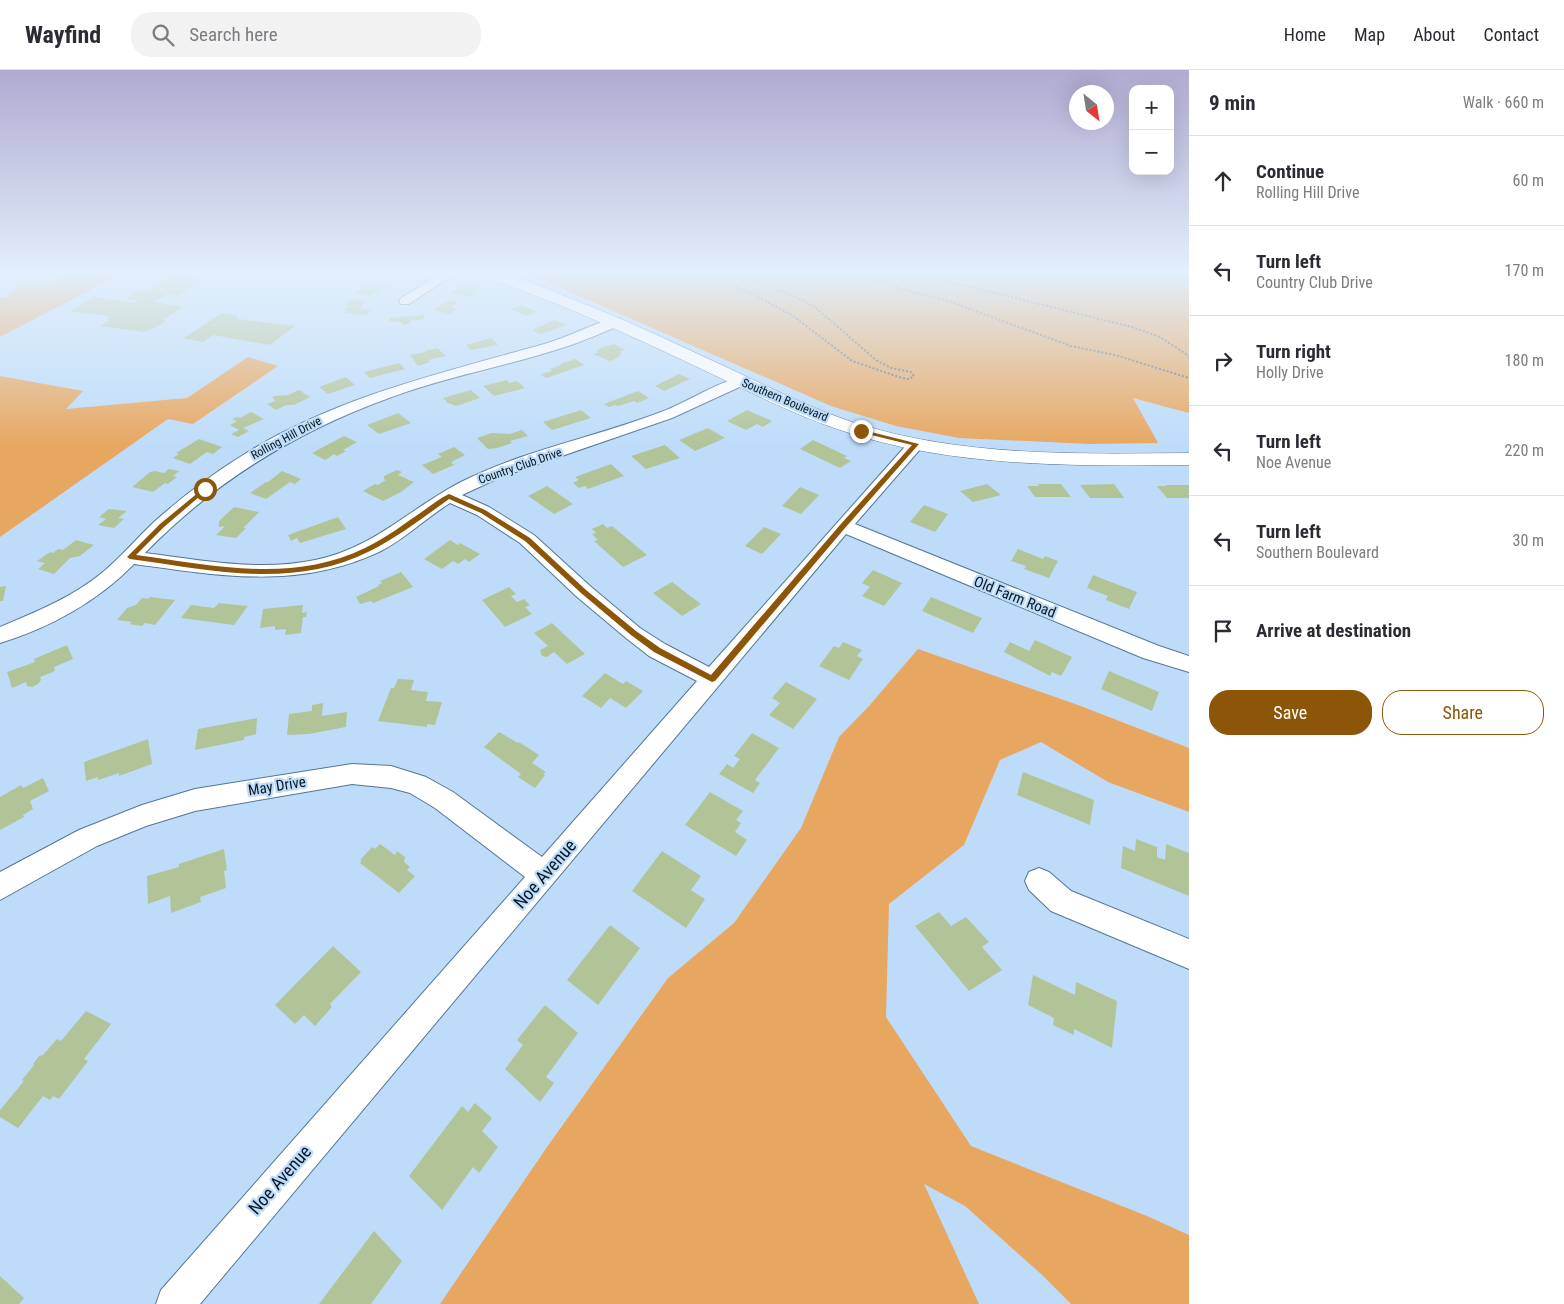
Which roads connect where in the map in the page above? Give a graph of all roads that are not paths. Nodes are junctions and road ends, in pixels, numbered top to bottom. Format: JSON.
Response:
{"nodes":[{"id":1,"x":592,"y":332,"type":"edge"},
{"id":2,"x":636,"y":332,"type":"edge"},
{"id":3,"x":741,"y":381,"type":"junction"},
{"id":4,"x":916,"y":444,"type":"junction"},
{"id":5,"x":1189,"y":459,"type":"edge"},
{"id":6,"x":449,"y":496,"type":"junction"},
{"id":7,"x":843,"y":526,"type":"junction"},
{"id":8,"x":130,"y":557,"type":"junction"},
{"id":9,"x":0,"y":634,"type":"edge"},
{"id":10,"x":1189,"y":664,"type":"edge"},
{"id":11,"x":712,"y":679,"type":"junction"},
{"id":12,"x":544,"y":875,"type":"junction"},
{"id":13,"x":1039,"y":881,"type":"dead end"},
{"id":14,"x":0,"y":887,"type":"edge"},
{"id":15,"x":1189,"y":954,"type":"edge"},
{"id":16,"x":175,"y":1304,"type":"edge"}],
"edges":[{"from":1,"to":8,"type":"street","name":"Rolling Hill Drive"},
{"from":2,"to":3,"type":"main road","name":"Southern Boulevard"},
{"from":3,"to":4,"type":"main road","name":"Southern Boulevard"},
{"from":3,"to":6,"type":"street","name":"Country Club Drive"},
{"from":4,"to":5,"type":"main road","name":"Southern Boulevard"},
{"from":4,"to":7,"type":"street","name":"Noe Avenue"},
{"from":6,"to":8,"type":"street","name":"Country Club Drive"},
{"from":6,"to":11,"type":"street"},
{"from":7,"to":10,"type":"street","name":"Old Farm Road"},
{"from":7,"to":11,"type":"street","name":"Noe Avenue"},
{"from":8,"to":9,"type":"street","name":"Rolling Hill Drive"},
{"from":11,"to":12,"type":"street","name":"Noe Avenue"},
{"from":12,"to":14,"type":"street","name":"May Drive"},
{"from":12,"to":16,"type":"street","name":"Noe Avenue"},
{"from":13,"to":15,"type":"street"}]}
